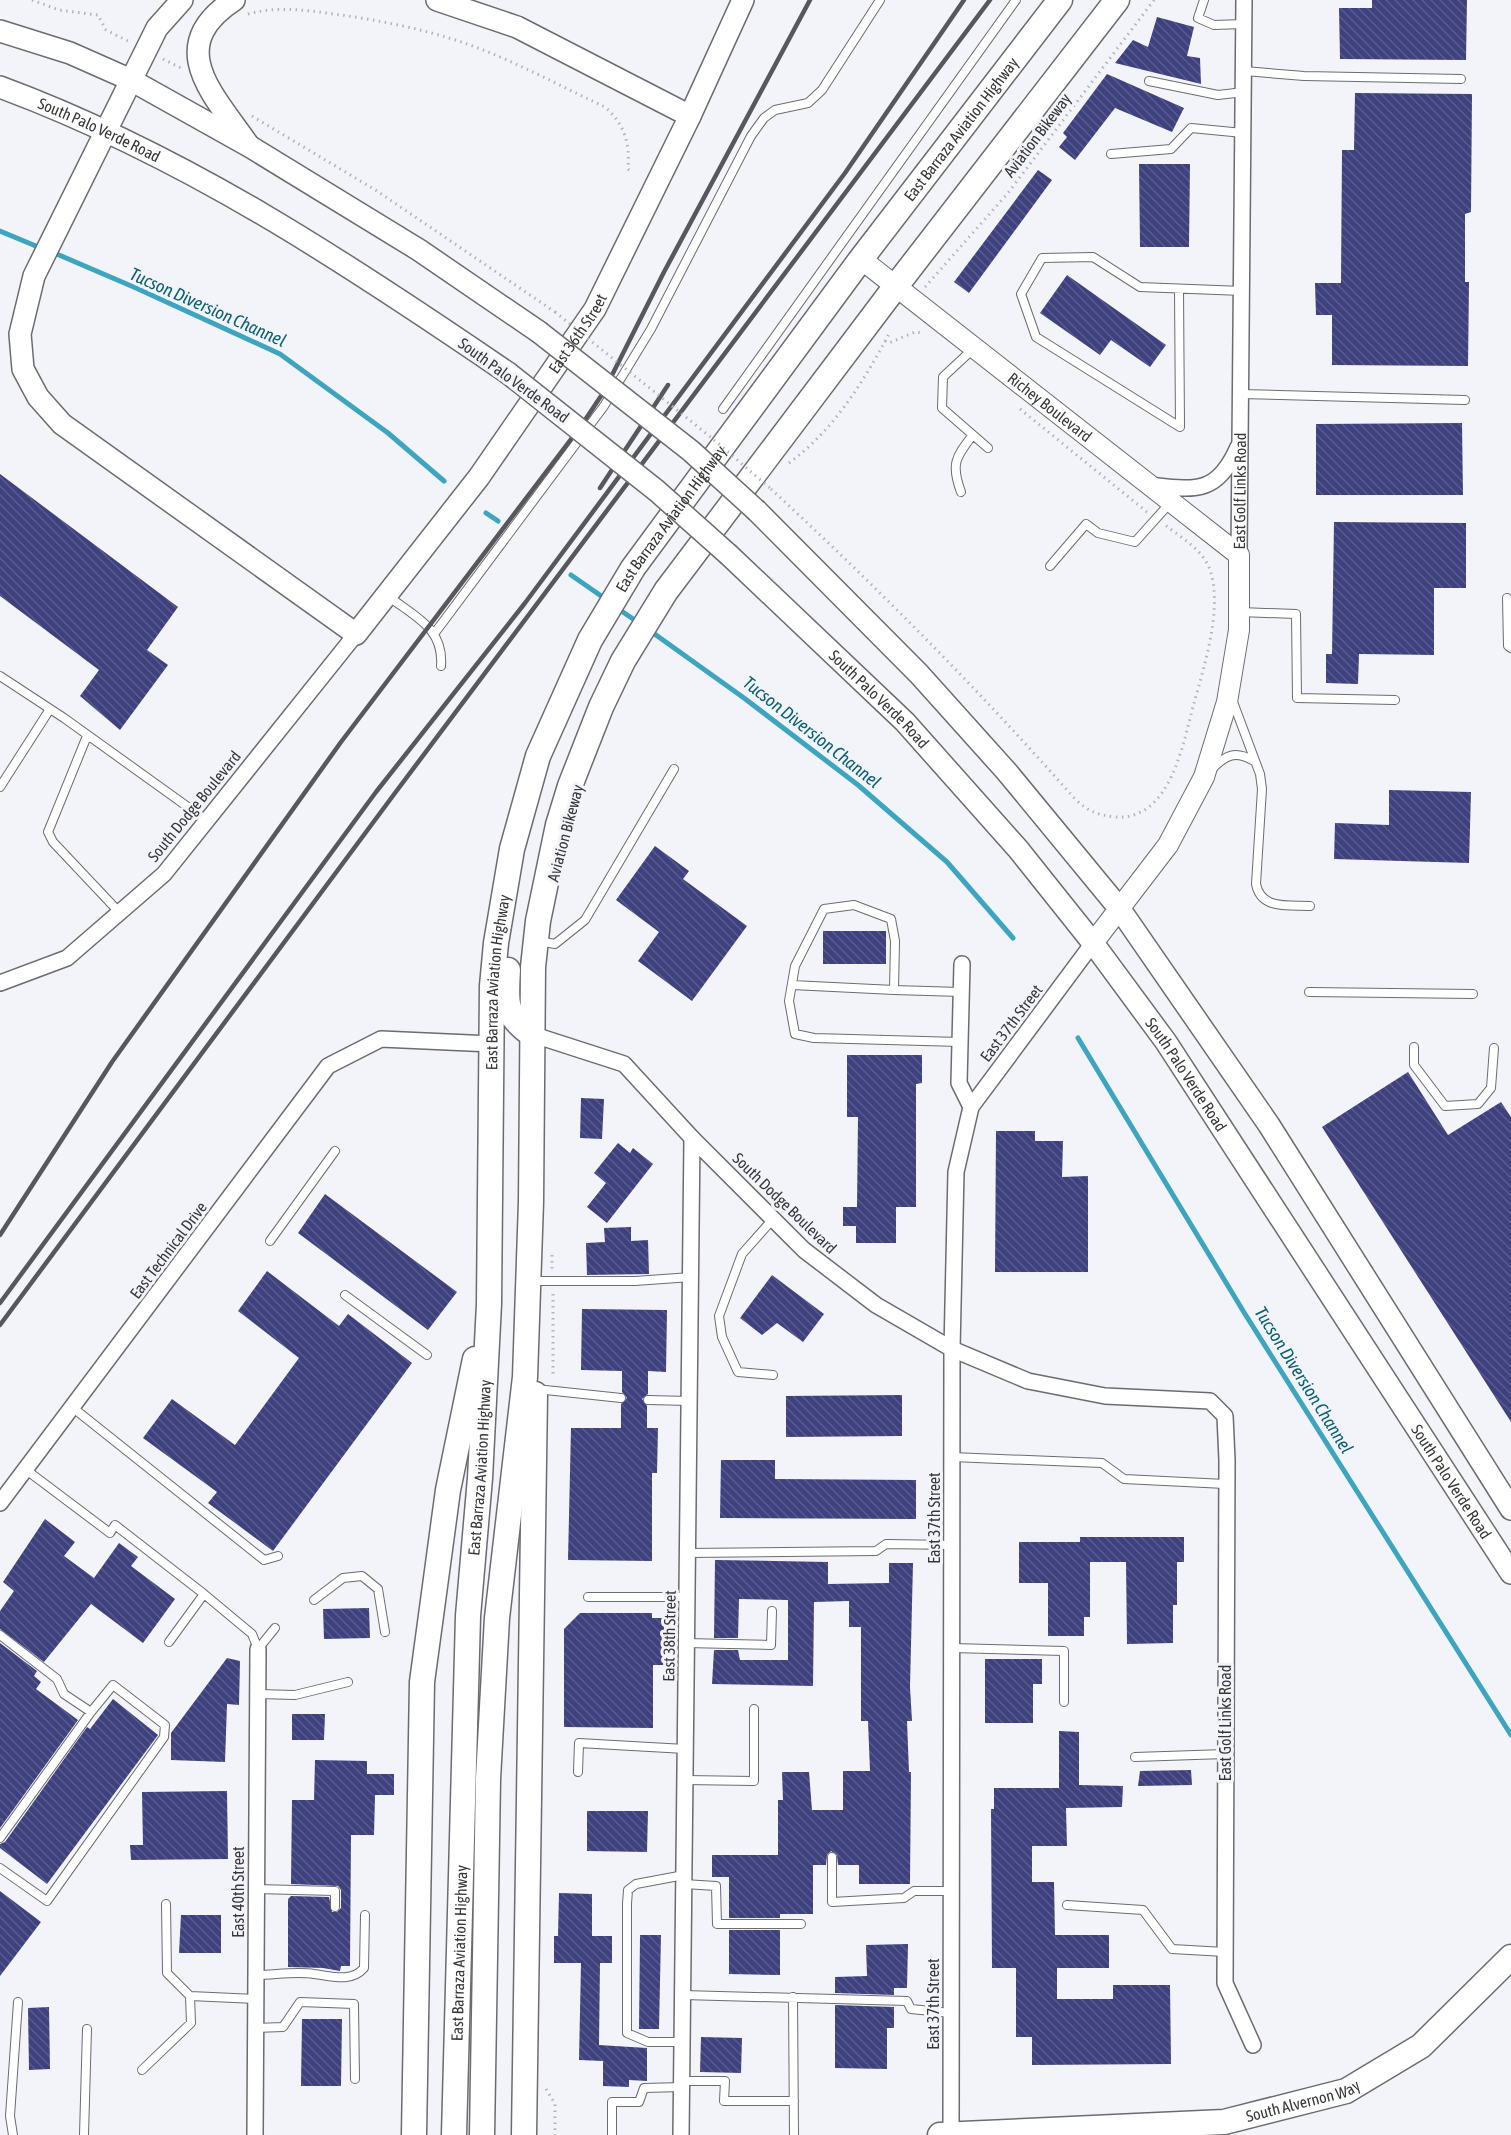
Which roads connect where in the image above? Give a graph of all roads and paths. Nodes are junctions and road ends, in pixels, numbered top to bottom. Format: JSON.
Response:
{"nodes":[{"id":1,"x":32,"y":0,"type":"edge"},
{"id":2,"x":182,"y":0,"type":"edge"},
{"id":3,"x":437,"y":0,"type":"edge"},
{"id":4,"x":743,"y":0,"type":"edge"},
{"id":5,"x":880,"y":0,"type":"edge"},
{"id":6,"x":1016,"y":0,"type":"edge"},
{"id":7,"x":1060,"y":0,"type":"edge"},
{"id":8,"x":1117,"y":0,"type":"edge"},
{"id":9,"x":1154,"y":0,"type":"edge"},
{"id":10,"x":1204,"y":0,"type":"edge"},
{"id":11,"x":1244,"y":0,"type":"edge"},
{"id":12,"x":239,"y":7,"type":"edge"},
{"id":13,"x":1244,"y":24,"type":"junction"},
{"id":14,"x":105,"y":30,"type":"dead end"},
{"id":15,"x":0,"y":31,"type":"edge"},
{"id":16,"x":1244,"y":71,"type":"junction"},
{"id":17,"x":1461,"y":79,"type":"dead end"},
{"id":18,"x":131,"y":80,"type":"junction"},
{"id":19,"x":1149,"y":81,"type":"dead end"},
{"id":20,"x":0,"y":87,"type":"edge"},
{"id":21,"x":1244,"y":92,"type":"junction"},
{"id":22,"x":246,"y":112,"type":"dead end"},
{"id":23,"x":690,"y":116,"type":"junction"},
{"id":24,"x":106,"y":130,"type":"junction"},
{"id":25,"x":1244,"y":133,"type":"junction"},
{"id":26,"x":249,"y":146,"type":"junction"},
{"id":27,"x":1111,"y":154,"type":"dead end"},
{"id":28,"x":631,"y":172,"type":"dead end"},
{"id":29,"x":861,"y":259,"type":"junction"},
{"id":30,"x":932,"y":279,"type":"dead end"},
{"id":31,"x":896,"y":286,"type":"junction"},
{"id":32,"x":1179,"y":289,"type":"junction"},
{"id":33,"x":1242,"y":291,"type":"junction"},
{"id":34,"x":927,"y":334,"type":"dead end"},
{"id":35,"x":885,"y":341,"type":"dead end"},
{"id":36,"x":974,"y":347,"type":"junction"},
{"id":37,"x":1241,"y":394,"type":"junction"},
{"id":38,"x":1465,"y":400,"type":"dead end"},
{"id":39,"x":1014,"y":402,"type":"dead end"},
{"id":40,"x":723,"y":409,"type":"dead end"},
{"id":41,"x":972,"y":436,"type":"junction"},
{"id":42,"x":1240,"y":442,"type":"junction"},
{"id":43,"x":988,"y":448,"type":"dead end"},
{"id":44,"x":1149,"y":485,"type":"junction"},
{"id":45,"x":961,"y":492,"type":"dead end"},
{"id":46,"x":1126,"y":496,"type":"dead end"},
{"id":47,"x":1171,"y":502,"type":"junction"},
{"id":48,"x":1173,"y":531,"type":"dead end"},
{"id":49,"x":1239,"y":555,"type":"junction"},
{"id":50,"x":1050,"y":566,"type":"dead end"},
{"id":51,"x":387,"y":595,"type":"junction"},
{"id":52,"x":1507,"y":598,"type":"dead end"},
{"id":53,"x":1239,"y":612,"type":"junction"},
{"id":54,"x":356,"y":634,"type":"junction"},
{"id":55,"x":434,"y":634,"type":"junction"},
{"id":56,"x":1511,"y":648,"type":"edge"},
{"id":57,"x":441,"y":666,"type":"dead end"},
{"id":58,"x":0,"y":676,"type":"edge"},
{"id":59,"x":572,"y":676,"type":"junction"},
{"id":60,"x":1230,"y":686,"type":"junction"},
{"id":61,"x":1395,"y":700,"type":"dead end"},
{"id":62,"x":50,"y":709,"type":"junction"},
{"id":63,"x":87,"y":736,"type":"junction"},
{"id":64,"x":1254,"y":761,"type":"junction"},
{"id":65,"x":674,"y":769,"type":"dead end"},
{"id":66,"x":1204,"y":777,"type":"junction"},
{"id":67,"x":0,"y":787,"type":"edge"},
{"id":68,"x":206,"y":820,"type":"junction"},
{"id":69,"x":1310,"y":906,"type":"dead end"},
{"id":70,"x":1119,"y":908,"type":"junction"},
{"id":71,"x":119,"y":912,"type":"junction"},
{"id":72,"x":536,"y":941,"type":"junction"},
{"id":73,"x":1093,"y":943,"type":"junction"},
{"id":74,"x":962,"y":964,"type":"dead end"},
{"id":75,"x":0,"y":983,"type":"edge"},
{"id":76,"x":792,"y":985,"type":"junction"},
{"id":77,"x":894,"y":990,"type":"junction"},
{"id":78,"x":961,"y":992,"type":"junction"},
{"id":79,"x":1309,"y":992,"type":"dead end"},
{"id":80,"x":1473,"y":994,"type":"dead end"},
{"id":81,"x":531,"y":1034,"type":"junction"},
{"id":82,"x":960,"y":1042,"type":"junction"},
{"id":83,"x":492,"y":1044,"type":"junction"},
{"id":84,"x":1414,"y":1047,"type":"dead end"},
{"id":85,"x":1494,"y":1048,"type":"dead end"},
{"id":86,"x":971,"y":1107,"type":"junction"},
{"id":87,"x":692,"y":1138,"type":"junction"},
{"id":88,"x":335,"y":1151,"type":"dead end"},
{"id":89,"x":489,"y":1198,"type":"junction"},
{"id":90,"x":531,"y":1202,"type":"junction"},
{"id":91,"x":773,"y":1219,"type":"junction"},
{"id":92,"x":270,"y":1241,"type":"dead end"},
{"id":93,"x":691,"y":1277,"type":"junction"},
{"id":94,"x":533,"y":1281,"type":"junction"},
{"id":95,"x":345,"y":1295,"type":"dead end"},
{"id":96,"x":952,"y":1349,"type":"junction"},
{"id":97,"x":427,"y":1355,"type":"dead end"},
{"id":98,"x":773,"y":1375,"type":"dead end"},
{"id":99,"x":535,"y":1389,"type":"junction"},
{"id":100,"x":621,"y":1398,"type":"dead end"},
{"id":101,"x":648,"y":1400,"type":"dead end"},
{"id":102,"x":689,"y":1401,"type":"junction"},
{"id":103,"x":1210,"y":1401,"type":"joint"},
{"id":104,"x":72,"y":1407,"type":"junction"},
{"id":105,"x":952,"y":1457,"type":"junction"},
{"id":106,"x":25,"y":1469,"type":"junction"},
{"id":107,"x":1225,"y":1484,"type":"junction"},
{"id":108,"x":0,"y":1503,"type":"edge"},
{"id":109,"x":1511,"y":1509,"type":"edge"},
{"id":110,"x":952,"y":1545,"type":"junction"},
{"id":111,"x":688,"y":1553,"type":"junction"},
{"id":112,"x":278,"y":1556,"type":"dead end"},
{"id":113,"x":1511,"y":1573,"type":"edge"},
{"id":114,"x":204,"y":1594,"type":"junction"},
{"id":115,"x":588,"y":1597,"type":"dead end"},
{"id":116,"x":687,"y":1597,"type":"junction"},
{"id":117,"x":314,"y":1600,"type":"dead end"},
{"id":118,"x":772,"y":1611,"type":"dead end"},
{"id":119,"x":275,"y":1628,"type":"dead end"},
{"id":120,"x":385,"y":1632,"type":"dead end"},
{"id":121,"x":0,"y":1635,"type":"edge"},
{"id":122,"x":169,"y":1642,"type":"dead end"},
{"id":123,"x":686,"y":1643,"type":"junction"},
{"id":124,"x":952,"y":1648,"type":"junction"},
{"id":125,"x":258,"y":1649,"type":"junction"},
{"id":126,"x":348,"y":1682,"type":"dead end"},
{"id":127,"x":258,"y":1694,"type":"junction"},
{"id":128,"x":1064,"y":1702,"type":"dead end"},
{"id":129,"x":754,"y":1709,"type":"dead end"},
{"id":130,"x":91,"y":1712,"type":"junction"},
{"id":131,"x":685,"y":1749,"type":"junction"},
{"id":132,"x":1225,"y":1754,"type":"junction"},
{"id":133,"x":1135,"y":1757,"type":"dead end"},
{"id":134,"x":578,"y":1772,"type":"dead end"},
{"id":135,"x":685,"y":1780,"type":"junction"},
{"id":136,"x":0,"y":1839,"type":"edge"},
{"id":137,"x":832,"y":1857,"type":"dead end"},
{"id":138,"x":0,"y":1868,"type":"edge"},
{"id":139,"x":684,"y":1880,"type":"junction"},
{"id":140,"x":256,"y":1890,"type":"junction"},
{"id":141,"x":951,"y":1891,"type":"junction"},
{"id":142,"x":166,"y":1904,"type":"dead end"},
{"id":143,"x":1067,"y":1905,"type":"dead end"},
{"id":144,"x":335,"y":1907,"type":"dead end"},
{"id":145,"x":365,"y":1915,"type":"dead end"},
{"id":146,"x":801,"y":1924,"type":"dead end"},
{"id":147,"x":1225,"y":1952,"type":"junction"},
{"id":148,"x":1511,"y":1957,"type":"edge"},
{"id":149,"x":256,"y":1975,"type":"junction"},
{"id":150,"x":683,"y":1995,"type":"junction"},
{"id":151,"x":190,"y":1996,"type":"junction"},
{"id":152,"x":793,"y":1997,"type":"junction"},
{"id":153,"x":256,"y":1999,"type":"junction"},
{"id":154,"x":18,"y":2002,"type":"dead end"},
{"id":155,"x":951,"y":2013,"type":"junction"},
{"id":156,"x":255,"y":2028,"type":"junction"},
{"id":157,"x":87,"y":2029,"type":"dead end"},
{"id":158,"x":682,"y":2042,"type":"junction"},
{"id":159,"x":1253,"y":2045,"type":"dead end"},
{"id":160,"x":142,"y":2070,"type":"dead end"},
{"id":161,"x":355,"y":2079,"type":"dead end"},
{"id":162,"x":682,"y":2084,"type":"junction"},
{"id":163,"x":794,"y":2101,"type":"junction"},
{"id":164,"x":555,"y":2104,"type":"dead end"},
{"id":165,"x":13,"y":2135,"type":"edge"},
{"id":166,"x":84,"y":2135,"type":"edge"},
{"id":167,"x":255,"y":2135,"type":"edge"},
{"id":168,"x":414,"y":2135,"type":"edge"},
{"id":169,"x":454,"y":2135,"type":"edge"},
{"id":170,"x":482,"y":2135,"type":"edge"},
{"id":171,"x":524,"y":2135,"type":"edge"},
{"id":172,"x":555,"y":2135,"type":"edge"},
{"id":173,"x":612,"y":2135,"type":"edge"},
{"id":174,"x":681,"y":2135,"type":"edge"},
{"id":175,"x":794,"y":2135,"type":"edge"},
{"id":176,"x":940,"y":2135,"type":"edge"},
{"id":177,"x":951,"y":2135,"type":"edge"}],
"edges":[{"from":1,"to":14,"type":"path"},
{"from":2,"to":18,"type":"main road"},
{"from":3,"to":23,"type":"main road"},
{"from":4,"to":23,"type":"main road","name":"East 36th Street"},
{"from":5,"to":55,"type":"lane"},
{"from":6,"to":40,"type":"lane"},
{"from":7,"to":29,"type":"main road","name":"East Barraza Aviation Highway"},
{"from":8,"to":31,"type":"main road"},
{"from":9,"to":30,"type":"path","name":"Aviation Bikeway"},
{"from":10,"to":13,"type":"lane"},
{"from":11,"to":13,"type":"street","name":"East Golf Links Road"},
{"from":12,"to":26,"type":"main road"},
{"from":12,"to":28,"type":"path"},
{"from":13,"to":16,"type":"street","name":"East Golf Links Road"},
{"from":15,"to":18,"type":"main road"},
{"from":16,"to":17,"type":"lane"},
{"from":16,"to":21,"type":"street","name":"East Golf Links Road"},
{"from":18,"to":24,"type":"main road"},
{"from":18,"to":26,"type":"main road"},
{"from":19,"to":21,"type":"lane"},
{"from":20,"to":24,"type":"main road","name":"South Palo Verde Road"},
{"from":21,"to":25,"type":"street","name":"East Golf Links Road"},
{"from":22,"to":48,"type":"path","bridge":true},
{"from":23,"to":51,"type":"main road","name":"East 36th Street"},
{"from":24,"to":54,"type":"main road"},
{"from":24,"to":73,"type":"main road","name":"South Palo Verde Road","bridge":true},
{"from":25,"to":27,"type":"lane"},
{"from":25,"to":33,"type":"street","name":"East Golf Links Road"},
{"from":26,"to":70,"type":"main road","bridge":true},
{"from":29,"to":31,"type":"street","name":"Richey Boulevard"},
{"from":29,"to":59,"type":"main road","name":"East Barraza Aviation Highway"},
{"from":31,"to":36,"type":"street","name":"Richey Boulevard"},
{"from":31,"to":72,"type":"main road","name":"East Barraza Aviation Highway"},
{"from":32,"to":32,"type":"lane"},
{"from":32,"to":33,"type":"lane"},
{"from":33,"to":37,"type":"street","name":"East Golf Links Road"},
{"from":34,"to":35,"type":"path"},
{"from":36,"to":41,"type":"lane"},
{"from":36,"to":44,"type":"street","name":"Richey Boulevard"},
{"from":37,"to":38,"type":"lane"},
{"from":37,"to":42,"type":"street","name":"East Golf Links Road"},
{"from":39,"to":46,"type":"path"},
{"from":41,"to":43,"type":"lane"},
{"from":41,"to":45,"type":"lane"},
{"from":42,"to":44,"type":"street"},
{"from":42,"to":49,"type":"street","name":"East Golf Links Road"},
{"from":44,"to":47,"type":"street","name":"Richey Boulevard"},
{"from":47,"to":49,"type":"street","name":"Richey Boulevard"},
{"from":47,"to":50,"type":"lane"},
{"from":49,"to":53,"type":"street","name":"East Golf Links Road"},
{"from":51,"to":54,"type":"main road","name":"East 36th Street"},
{"from":51,"to":55,"type":"lane"},
{"from":52,"to":56,"type":"lane"},
{"from":53,"to":60,"type":"street","name":"East Golf Links Road"},
{"from":53,"to":61,"type":"lane"},
{"from":54,"to":68,"type":"street","name":"South Dodge Boulevard"},
{"from":55,"to":57,"type":"lane"},
{"from":58,"to":62,"type":"lane"},
{"from":59,"to":81,"type":"main road"},
{"from":59,"to":83,"type":"main road","name":"East Barraza Aviation Highway"},
{"from":60,"to":64,"type":"lane"},
{"from":60,"to":66,"type":"street","name":"East Golf Links Road"},
{"from":62,"to":63,"type":"lane"},
{"from":62,"to":67,"type":"lane"},
{"from":63,"to":68,"type":"lane"},
{"from":63,"to":71,"type":"lane"},
{"from":64,"to":66,"type":"lane"},
{"from":64,"to":69,"type":"lane"},
{"from":65,"to":72,"type":"lane"},
{"from":66,"to":70,"type":"street","name":"East Golf Links Road"},
{"from":68,"to":71,"type":"street","name":"South Dodge Boulevard"},
{"from":70,"to":73,"type":"street","name":"East Golf Links Road"},
{"from":70,"to":109,"type":"main road"},
{"from":71,"to":75,"type":"street","name":"South Dodge Boulevard"},
{"from":72,"to":81,"type":"main road","name":"East Barraza Aviation Highway"},
{"from":73,"to":86,"type":"street","name":"East 37th Street"},
{"from":73,"to":113,"type":"main road","name":"South Palo Verde Road"},
{"from":74,"to":78,"type":"street"},
{"from":76,"to":77,"type":"lane"},
{"from":76,"to":77,"type":"lane"},
{"from":76,"to":82,"type":"lane"},
{"from":77,"to":78,"type":"lane"},
{"from":78,"to":82,"type":"street"},
{"from":79,"to":80,"type":"lane"},
{"from":81,"to":87,"type":"street","name":"South Dodge Boulevard"},
{"from":81,"to":90,"type":"main road","name":"East Barraza Aviation Highway"},
{"from":82,"to":86,"type":"street"},
{"from":83,"to":89,"type":"main road","name":"East Barraza Aviation Highway"},
{"from":83,"to":104,"type":"street","name":"East Technical Drive"},
{"from":84,"to":85,"type":"lane"},
{"from":86,"to":96,"type":"street","name":"East 37th Street"},
{"from":87,"to":91,"type":"street","name":"South Dodge Boulevard"},
{"from":87,"to":93,"type":"street","name":"East 38th Street"},
{"from":88,"to":92,"type":"lane"},
{"from":89,"to":168,"type":"main road"},
{"from":89,"to":169,"type":"main road","name":"East Barraza Aviation Highway"},
{"from":90,"to":94,"type":"main road"},
{"from":90,"to":170,"type":"main road","name":"East Barraza Aviation Highway"},
{"from":91,"to":96,"type":"street","name":"South Dodge Boulevard"},
{"from":91,"to":98,"type":"lane"},
{"from":93,"to":94,"type":"lane"},
{"from":93,"to":102,"type":"street","name":"East 38th Street"},
{"from":94,"to":99,"type":"main road"},
{"from":95,"to":97,"type":"lane"},
{"from":96,"to":103,"type":"street","name":"South Dodge Boulevard"},
{"from":96,"to":105,"type":"street","name":"East 37th Street"},
{"from":99,"to":100,"type":"lane"},
{"from":99,"to":171,"type":"main road"},
{"from":101,"to":102,"type":"lane"},
{"from":102,"to":111,"type":"street","name":"East 38th Street"},
{"from":103,"to":107,"type":"street","name":"East Golf Links Road"},
{"from":104,"to":106,"type":"street","name":"East Technical Drive"},
{"from":104,"to":112,"type":"lane"},
{"from":105,"to":107,"type":"lane"},
{"from":105,"to":110,"type":"street","name":"East 37th Street"},
{"from":106,"to":108,"type":"street","name":"East Technical Drive"},
{"from":106,"to":114,"type":"lane"},
{"from":107,"to":132,"type":"street","name":"East Golf Links Road"},
{"from":110,"to":111,"type":"lane"},
{"from":110,"to":124,"type":"street","name":"East 37th Street"},
{"from":111,"to":116,"type":"street","name":"East 38th Street"},
{"from":114,"to":122,"type":"lane"},
{"from":114,"to":125,"type":"lane"},
{"from":115,"to":116,"type":"lane"},
{"from":116,"to":123,"type":"street","name":"East 38th Street"},
{"from":117,"to":120,"type":"lane"},
{"from":118,"to":123,"type":"lane"},
{"from":119,"to":125,"type":"lane"},
{"from":121,"to":130,"type":"lane"},
{"from":123,"to":131,"type":"street","name":"East 38th Street"},
{"from":124,"to":128,"type":"lane"},
{"from":124,"to":141,"type":"street","name":"East 37th Street"},
{"from":125,"to":127,"type":"street","name":"East 40th Street"},
{"from":126,"to":127,"type":"lane"},
{"from":127,"to":140,"type":"street","name":"East 40th Street"},
{"from":129,"to":135,"type":"lane"},
{"from":130,"to":136,"type":"lane"},
{"from":130,"to":138,"type":"lane"},
{"from":131,"to":134,"type":"lane"},
{"from":131,"to":135,"type":"street","name":"East 38th Street"},
{"from":132,"to":133,"type":"lane"},
{"from":132,"to":147,"type":"street","name":"East Golf Links Road"},
{"from":135,"to":139,"type":"street","name":"East 38th Street"},
{"from":137,"to":141,"type":"lane"},
{"from":139,"to":146,"type":"lane"},
{"from":139,"to":150,"type":"street","name":"East 38th Street"},
{"from":139,"to":158,"type":"lane"},
{"from":140,"to":144,"type":"lane"},
{"from":140,"to":149,"type":"street","name":"East 40th Street"},
{"from":141,"to":155,"type":"street","name":"East 37th Street"},
{"from":142,"to":151,"type":"lane"},
{"from":143,"to":147,"type":"lane"},
{"from":145,"to":149,"type":"lane"},
{"from":147,"to":159,"type":"street","name":"East Golf Links Road"},
{"from":148,"to":177,"type":"main road","name":"South Alvernon Way"},
{"from":149,"to":153,"type":"street","name":"East 40th Street"},
{"from":150,"to":152,"type":"lane"},
{"from":150,"to":158,"type":"street","name":"East 38th Street"},
{"from":151,"to":153,"type":"lane"},
{"from":151,"to":160,"type":"lane"},
{"from":152,"to":155,"type":"lane"},
{"from":152,"to":163,"type":"lane"},
{"from":153,"to":156,"type":"street","name":"East 40th Street"},
{"from":154,"to":165,"type":"lane"},
{"from":155,"to":177,"type":"street","name":"East 37th Street"},
{"from":156,"to":161,"type":"lane"},
{"from":156,"to":167,"type":"street","name":"East 40th Street"},
{"from":157,"to":166,"type":"lane"},
{"from":158,"to":162,"type":"street","name":"East 38th Street"},
{"from":162,"to":163,"type":"lane"},
{"from":162,"to":173,"type":"lane"},
{"from":162,"to":174,"type":"street","name":"East 38th Street"},
{"from":163,"to":175,"type":"lane"},
{"from":164,"to":172,"type":"path"},
{"from":176,"to":177,"type":"main road","name":"South Alvernon Way"}]}
